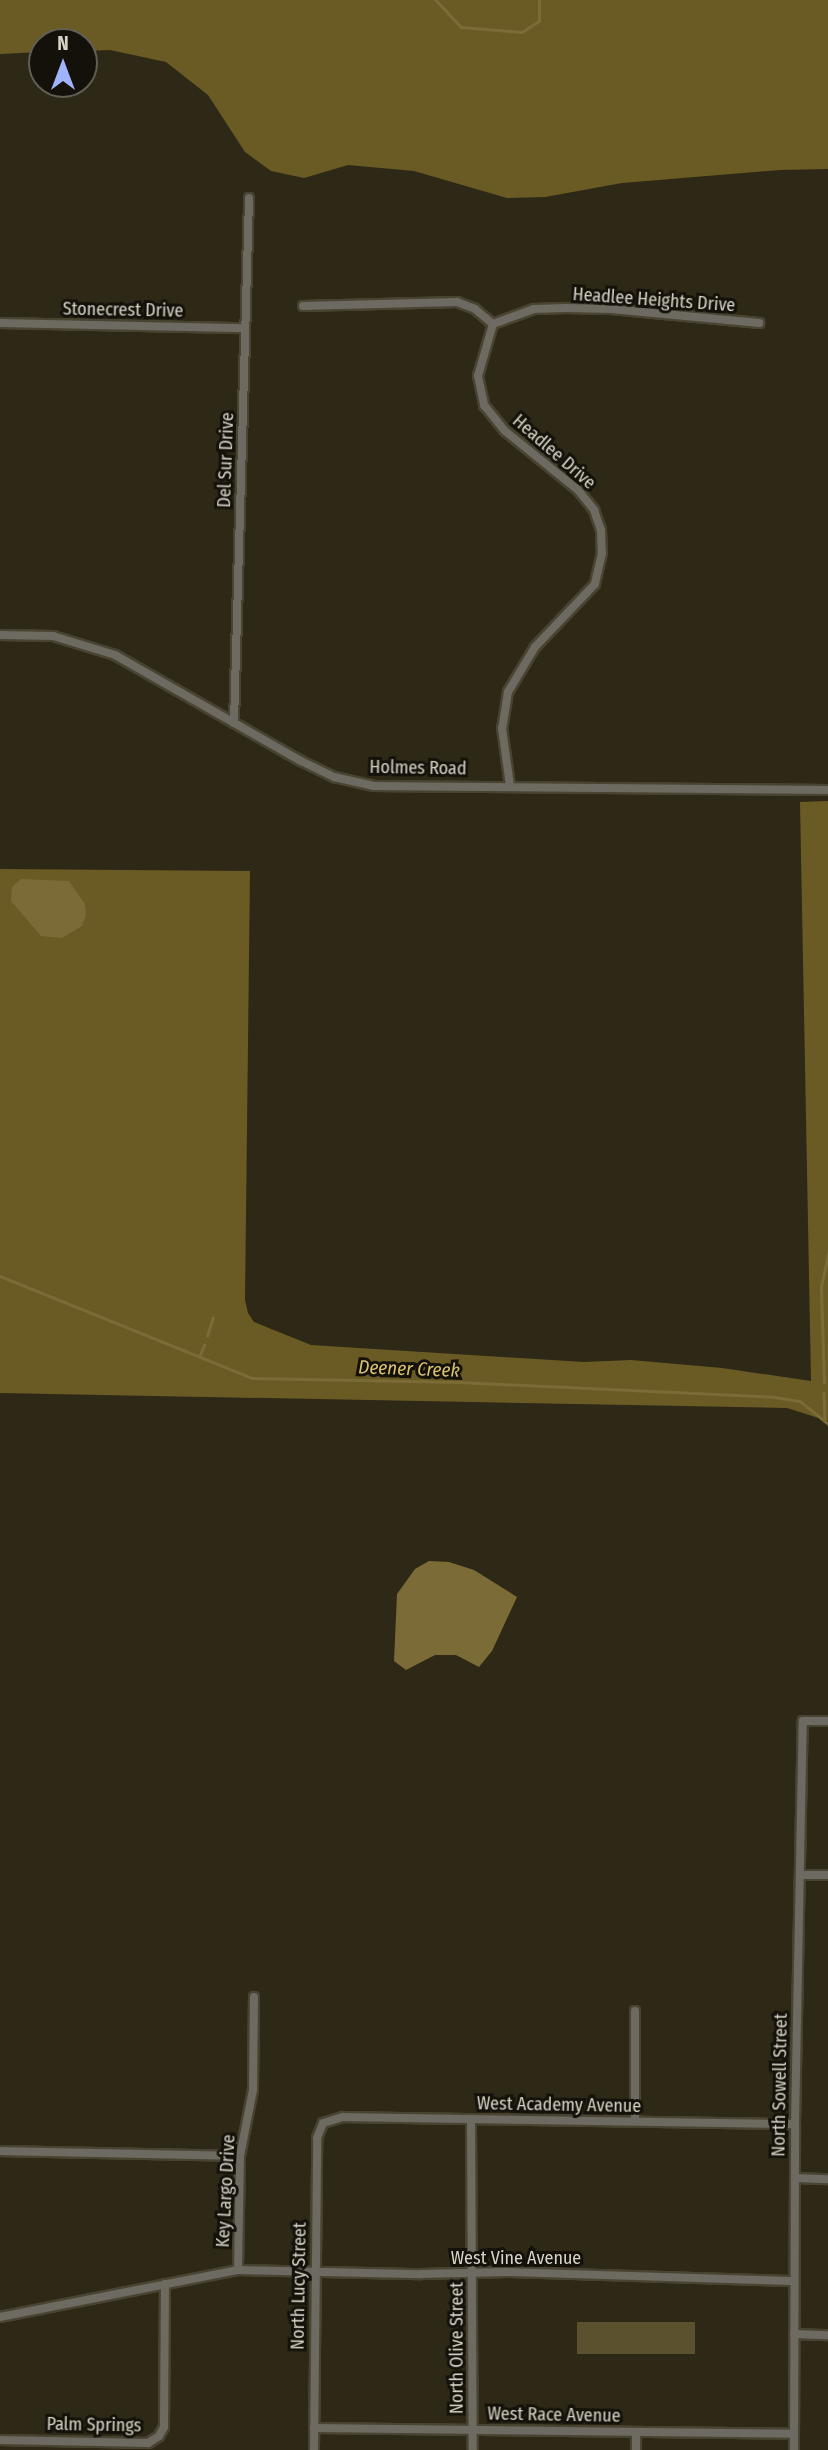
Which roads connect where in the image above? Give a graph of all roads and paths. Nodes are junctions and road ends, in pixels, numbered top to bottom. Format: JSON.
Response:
{"nodes":[{"id":1,"x":249,"y":198,"type":"dead end"},
{"id":2,"x":303,"y":306,"type":"dead end"},
{"id":3,"x":0,"y":323,"type":"edge"},
{"id":4,"x":759,"y":323,"type":"dead end"},
{"id":5,"x":494,"y":324,"type":"junction"},
{"id":6,"x":245,"y":328,"type":"junction"},
{"id":7,"x":0,"y":635,"type":"edge"},
{"id":8,"x":234,"y":723,"type":"junction"},
{"id":9,"x":510,"y":786,"type":"junction"},
{"id":10,"x":828,"y":790,"type":"edge"},
{"id":11,"x":828,"y":1721,"type":"edge"},
{"id":12,"x":800,"y":1875,"type":"junction"},
{"id":13,"x":828,"y":1875,"type":"edge"},
{"id":14,"x":254,"y":1997,"type":"dead end"},
{"id":15,"x":635,"y":2011,"type":"dead end"},
{"id":16,"x":471,"y":2119,"type":"junction"},
{"id":17,"x":635,"y":2122,"type":"junction"},
{"id":18,"x":323,"y":2123,"type":"joint"},
{"id":19,"x":795,"y":2124,"type":"junction"},
{"id":20,"x":0,"y":2151,"type":"edge"},
{"id":21,"x":240,"y":2156,"type":"junction"},
{"id":22,"x":795,"y":2178,"type":"junction"},
{"id":23,"x":828,"y":2179,"type":"edge"},
{"id":24,"x":238,"y":2270,"type":"junction"},
{"id":25,"x":315,"y":2270,"type":"junction"},
{"id":26,"x":472,"y":2273,"type":"junction"},
{"id":27,"x":794,"y":2281,"type":"junction"},
{"id":28,"x":165,"y":2284,"type":"junction"},
{"id":29,"x":0,"y":2316,"type":"edge"},
{"id":30,"x":794,"y":2334,"type":"junction"},
{"id":31,"x":828,"y":2334,"type":"edge"},
{"id":32,"x":314,"y":2428,"type":"junction"},
{"id":33,"x":473,"y":2430,"type":"junction"},
{"id":34,"x":636,"y":2432,"type":"junction"},
{"id":35,"x":793,"y":2434,"type":"junction"},
{"id":36,"x":0,"y":2440,"type":"edge"},
{"id":37,"x":313,"y":2450,"type":"edge"},
{"id":38,"x":473,"y":2450,"type":"edge"},
{"id":39,"x":636,"y":2450,"type":"edge"},
{"id":40,"x":794,"y":2450,"type":"edge"}],
"edges":[{"from":1,"to":6,"type":"street","name":"Del Sur Drive"},
{"from":2,"to":5,"type":"street"},
{"from":3,"to":6,"type":"street","name":"Stonecrest Drive"},
{"from":4,"to":5,"type":"street","name":"Headlee Heights Drive"},
{"from":5,"to":9,"type":"street","name":"Headlee Drive"},
{"from":6,"to":8,"type":"street","name":"Del Sur Drive"},
{"from":7,"to":8,"type":"street","name":"Holmes Road"},
{"from":8,"to":9,"type":"street","name":"Holmes Road"},
{"from":9,"to":10,"type":"street","name":"Holmes Road"},
{"from":11,"to":12,"type":"street","name":"North Sowell Street"},
{"from":12,"to":13,"type":"street"},
{"from":12,"to":19,"type":"street","name":"North Sowell Street"},
{"from":14,"to":21,"type":"street","name":"Key Largo Drive"},
{"from":15,"to":17,"type":"street"},
{"from":16,"to":17,"type":"street","name":"West Academy Avenue"},
{"from":16,"to":18,"type":"street","name":"West Academy Avenue"},
{"from":16,"to":26,"type":"street","name":"North Olive Street"},
{"from":17,"to":19,"type":"street","name":"West Academy Avenue"},
{"from":18,"to":25,"type":"street","name":"North Lucy Street"},
{"from":19,"to":22,"type":"street","name":"North Sowell Street"},
{"from":20,"to":21,"type":"street"},
{"from":21,"to":24,"type":"street","name":"Key Largo Drive"},
{"from":22,"to":23,"type":"street"},
{"from":22,"to":27,"type":"street","name":"North Sowell Street"},
{"from":24,"to":25,"type":"street","name":"West Vine Avenue"},
{"from":24,"to":28,"type":"street","name":"Key Largo Drive"},
{"from":25,"to":26,"type":"street","name":"West Vine Avenue"},
{"from":25,"to":32,"type":"street","name":"North Lucy Street"},
{"from":26,"to":27,"type":"street","name":"West Vine Avenue"},
{"from":26,"to":33,"type":"street","name":"North Olive Street"},
{"from":27,"to":30,"type":"street","name":"North Sowell Street"},
{"from":28,"to":29,"type":"street","name":"Key Largo Drive"},
{"from":28,"to":36,"type":"street","name":"Palm Springs"},
{"from":30,"to":31,"type":"street"},
{"from":30,"to":35,"type":"street","name":"North Sowell Street"},
{"from":32,"to":33,"type":"street","name":"West Race Avenue"},
{"from":32,"to":37,"type":"street","name":"North Lucy Street"},
{"from":33,"to":34,"type":"street","name":"West Race Avenue"},
{"from":33,"to":38,"type":"street","name":"North Olive Street"},
{"from":34,"to":35,"type":"street","name":"West Race Avenue"},
{"from":34,"to":39,"type":"street"},
{"from":35,"to":40,"type":"street","name":"North Sowell Street"}]}
